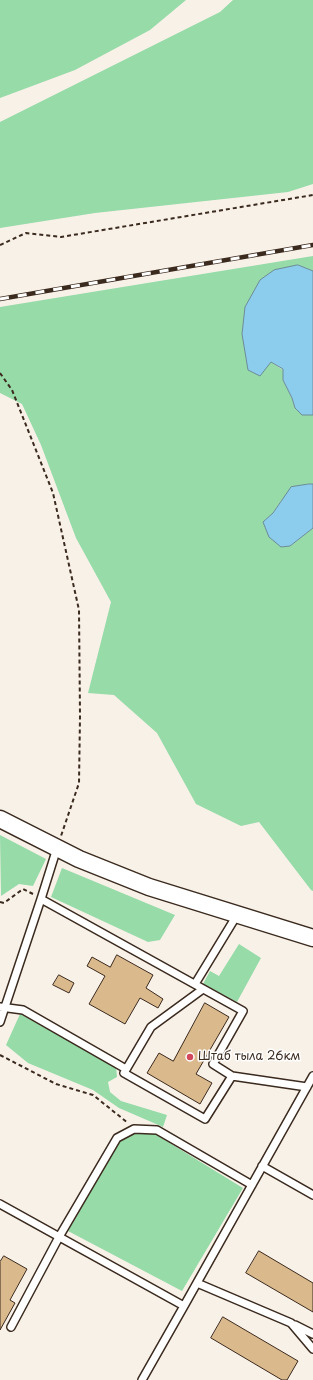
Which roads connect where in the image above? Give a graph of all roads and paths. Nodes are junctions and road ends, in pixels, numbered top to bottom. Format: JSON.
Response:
{"nodes":[{"id":1,"x":313,"y":195,"type":"edge"},
{"id":2,"x":0,"y":245,"type":"edge"},
{"id":3,"x":0,"y":373,"type":"edge"},
{"id":4,"x":0,"y":819,"type":"edge"},
{"id":5,"x":57,"y":848,"type":"junction"},
{"id":6,"x":41,"y":899,"type":"junction"},
{"id":7,"x":0,"y":902,"type":"edge"},
{"id":8,"x":237,"y":915,"type":"junction"},
{"id":9,"x":313,"y":938,"type":"edge"},
{"id":10,"x":195,"y":984,"type":"junction"},
{"id":11,"x":203,"y":989,"type":"junction"},
{"id":12,"x":2,"y":1007,"type":"edge"},
{"id":13,"x":0,"y":1022,"type":"edge"},
{"id":14,"x":0,"y":1055,"type":"edge"},
{"id":15,"x":126,"y":1069,"type":"junction"},
{"id":16,"x":232,"y":1076,"type":"junction"},
{"id":17,"x":313,"y":1076,"type":"edge"},
{"id":18,"x":307,"y":1087,"type":"junction"},
{"id":19,"x":134,"y":1129,"type":"junction"},
{"id":20,"x":262,"y":1166,"type":"junction"},
{"id":21,"x":252,"y":1185,"type":"junction"},
{"id":22,"x":313,"y":1195,"type":"edge"},
{"id":23,"x":0,"y":1204,"type":"edge"},
{"id":24,"x":59,"y":1237,"type":"junction"},
{"id":25,"x":196,"y":1283,"type":"junction"},
{"id":26,"x":184,"y":1306,"type":"junction"},
{"id":27,"x":291,"y":1323,"type":"junction"},
{"id":28,"x":11,"y":1327,"type":"dead end"},
{"id":29,"x":313,"y":1334,"type":"edge"},
{"id":30,"x":313,"y":1349,"type":"edge"},
{"id":31,"x":142,"y":1380,"type":"edge"}],
"edges":[{"from":1,"to":2,"type":"path"},
{"from":3,"to":5,"type":"path"},
{"from":4,"to":5,"type":"street"},
{"from":5,"to":6,"type":"lane"},
{"from":5,"to":8,"type":"street"},
{"from":6,"to":7,"type":"path"},
{"from":6,"to":10,"type":"lane"},
{"from":6,"to":12,"type":"lane"},
{"from":8,"to":9,"type":"street"},
{"from":8,"to":10,"type":"lane"},
{"from":10,"to":11,"type":"lane"},
{"from":11,"to":15,"type":"lane"},
{"from":11,"to":16,"type":"lane"},
{"from":12,"to":13,"type":"lane"},
{"from":12,"to":15,"type":"lane"},
{"from":14,"to":19,"type":"path"},
{"from":15,"to":16,"type":"lane"},
{"from":16,"to":18,"type":"lane"},
{"from":17,"to":18,"type":"lane"},
{"from":18,"to":20,"type":"lane"},
{"from":19,"to":21,"type":"lane"},
{"from":19,"to":24,"type":"lane"},
{"from":20,"to":21,"type":"lane"},
{"from":20,"to":22,"type":"lane"},
{"from":21,"to":25,"type":"lane"},
{"from":23,"to":24,"type":"lane"},
{"from":24,"to":26,"type":"lane"},
{"from":24,"to":28,"type":"lane"},
{"from":25,"to":26,"type":"lane"},
{"from":25,"to":27,"type":"lane"},
{"from":26,"to":31,"type":"lane"},
{"from":27,"to":29,"type":"lane"},
{"from":27,"to":30,"type":"lane"}]}
